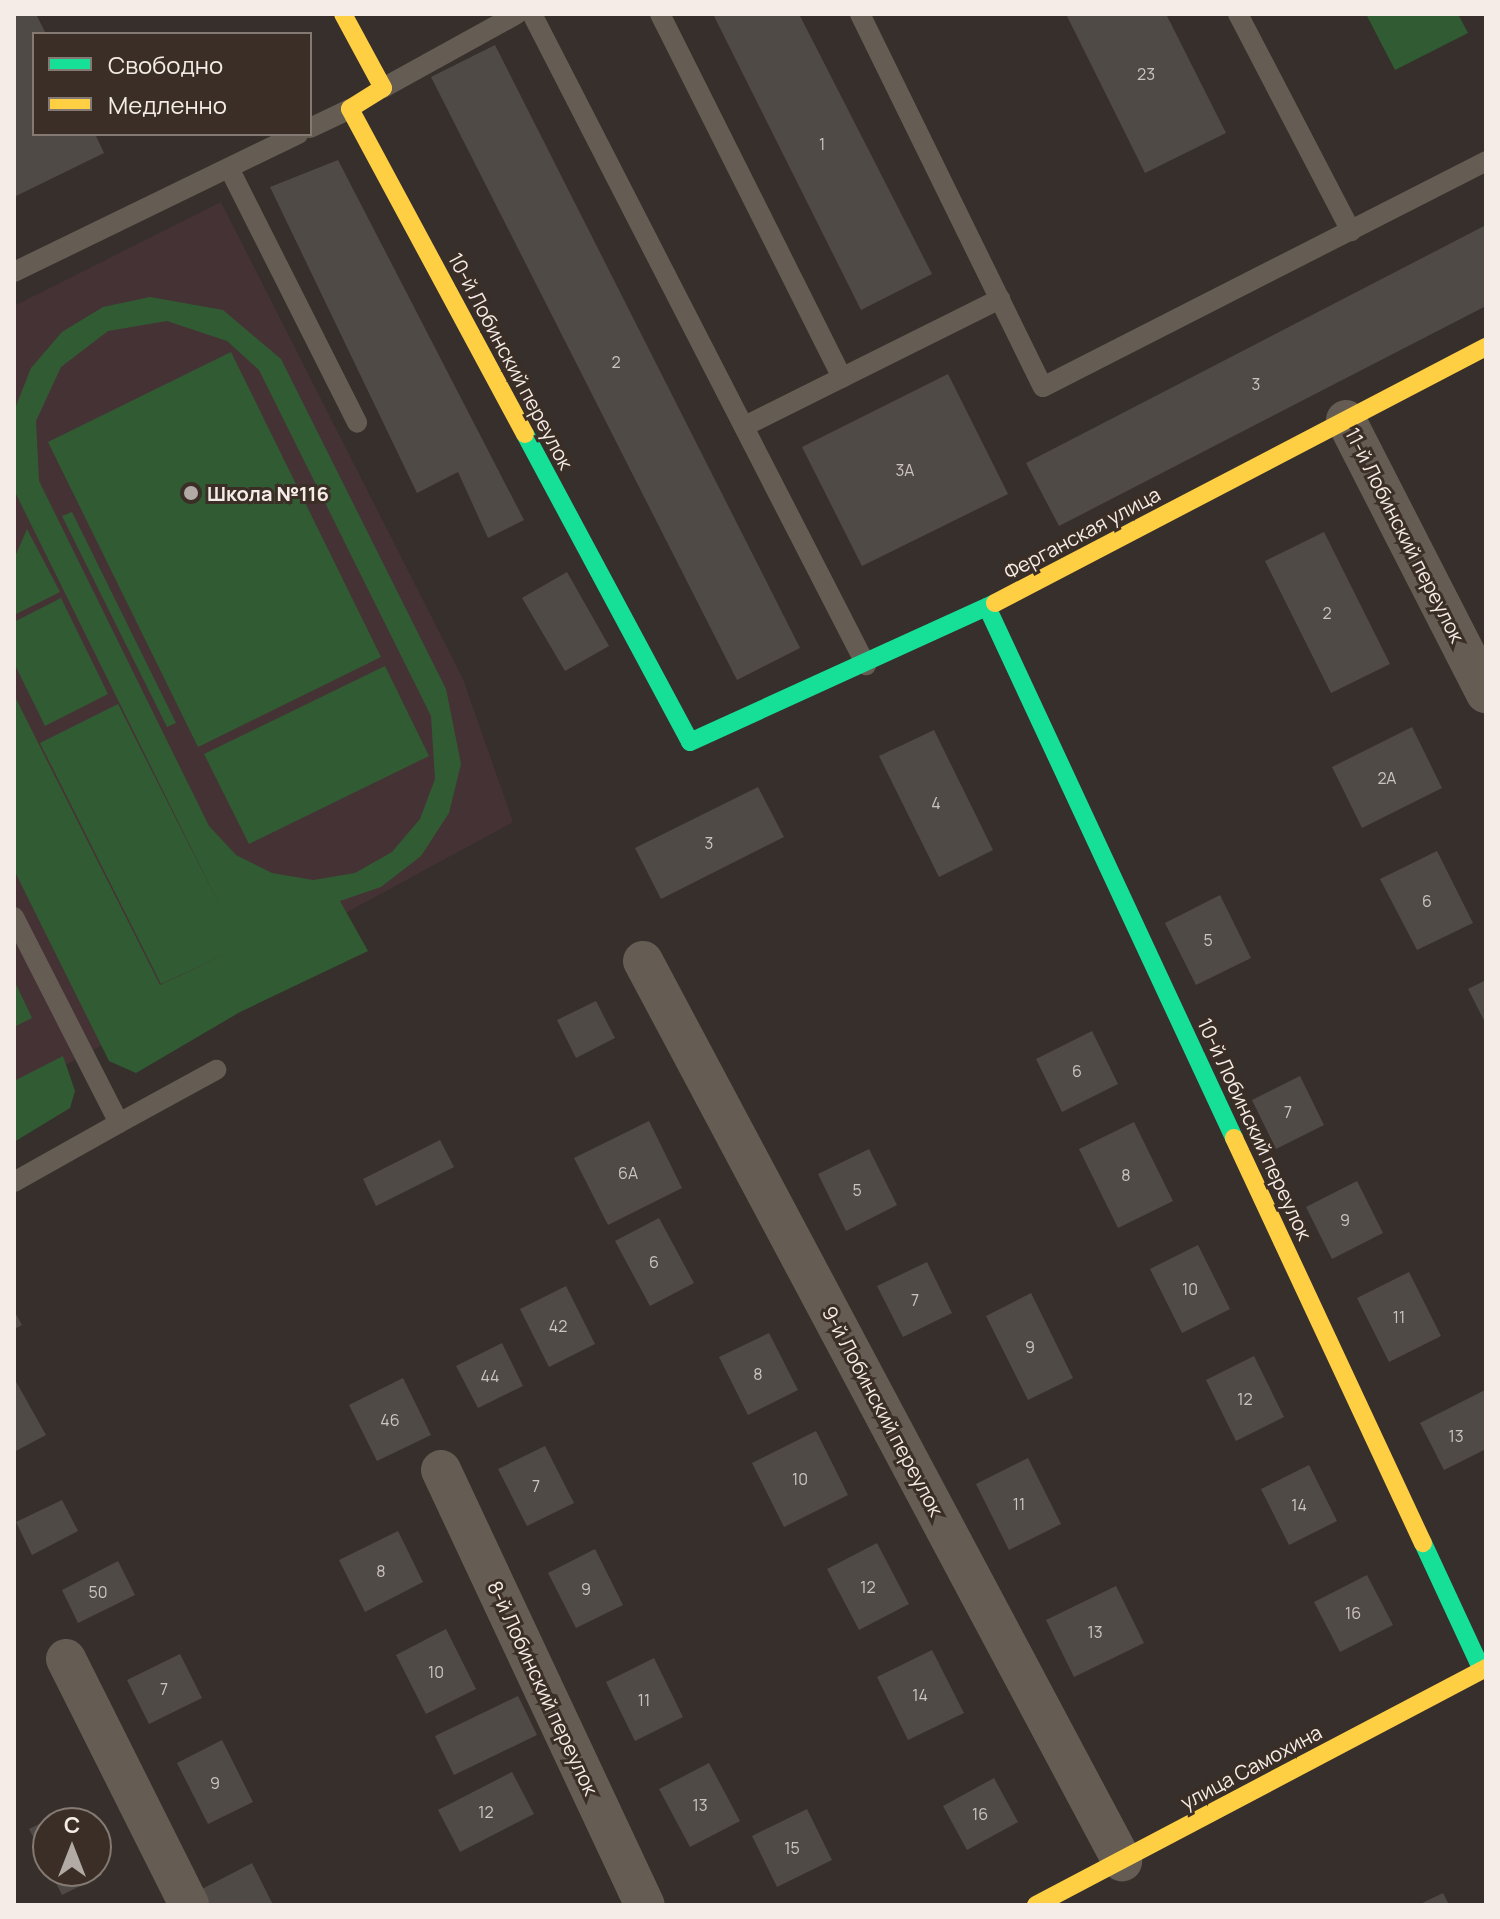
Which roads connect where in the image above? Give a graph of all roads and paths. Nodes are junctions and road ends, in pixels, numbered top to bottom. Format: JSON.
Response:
{"nodes":[{"id":1,"x":343,"y":14,"type":"edge"},
{"id":2,"x":517,"y":14,"type":"edge"},
{"id":3,"x":532,"y":14,"type":"edge"},
{"id":4,"x":660,"y":14,"type":"edge"},
{"id":5,"x":860,"y":14,"type":"edge"},
{"id":6,"x":1238,"y":14,"type":"edge"},
{"id":7,"x":383,"y":88,"type":"junction"},
{"id":8,"x":350,"y":109,"type":"junction"},
{"id":9,"x":312,"y":127,"type":"edge"},
{"id":10,"x":294,"y":136,"type":"edge"},
{"id":11,"x":1486,"y":161,"type":"edge"},
{"id":12,"x":229,"y":168,"type":"junction"},
{"id":13,"x":1351,"y":231,"type":"junction"},
{"id":14,"x":14,"y":272,"type":"edge"},
{"id":15,"x":1000,"y":299,"type":"junction"},
{"id":16,"x":1486,"y":347,"type":"edge"},
{"id":17,"x":842,"y":378,"type":"junction"},
{"id":18,"x":1346,"y":420,"type":"junction"},
{"id":19,"x":357,"y":423,"type":"dead end"},
{"id":20,"x":747,"y":425,"type":"junction"},
{"id":21,"x":987,"y":607,"type":"junction"},
{"id":22,"x":866,"y":665,"type":"junction"},
{"id":23,"x":1486,"y":693,"type":"edge"},
{"id":24,"x":690,"y":742,"type":"joint"},
{"id":25,"x":14,"y":917,"type":"edge"},
{"id":26,"x":643,"y":961,"type":"dead end"},
{"id":27,"x":216,"y":1070,"type":"dead end"},
{"id":28,"x":119,"y":1123,"type":"junction"},
{"id":29,"x":14,"y":1182,"type":"edge"},
{"id":30,"x":441,"y":1470,"type":"dead end"},
{"id":31,"x":66,"y":1659,"type":"dead end"},
{"id":32,"x":1484,"y":1669,"type":"edge"},
{"id":33,"x":1122,"y":1861,"type":"junction"},
{"id":34,"x":189,"y":1905,"type":"edge"},
{"id":35,"x":645,"y":1905,"type":"edge"},
{"id":36,"x":1036,"y":1905,"type":"edge"}],
"edges":[{"from":1,"to":7,"type":"street"},
{"from":2,"to":7,"type":"lane"},
{"from":3,"to":20,"type":"lane"},
{"from":4,"to":17,"type":"lane"},
{"from":5,"to":15,"type":"lane"},
{"from":6,"to":13,"type":"lane"},
{"from":7,"to":8,"type":"street"},
{"from":8,"to":9,"type":"lane"},
{"from":8,"to":24,"type":"street","name":"10-й Лобинский переулок"},
{"from":10,"to":12,"type":"lane"},
{"from":11,"to":13,"type":"lane"},
{"from":12,"to":14,"type":"lane"},
{"from":12,"to":19,"type":"lane"},
{"from":13,"to":15,"type":"lane"},
{"from":15,"to":17,"type":"lane"},
{"from":16,"to":18,"type":"street","name":"Ферганская улица"},
{"from":17,"to":20,"type":"lane"},
{"from":18,"to":21,"type":"street","name":"Ферганская улица"},
{"from":18,"to":23,"type":"street","name":"11-й Лобинский переулок"},
{"from":20,"to":22,"type":"lane"},
{"from":21,"to":22,"type":"street","name":"Ферганская улица"},
{"from":21,"to":32,"type":"street","name":"10-й Лобинский переулок"},
{"from":22,"to":24,"type":"street","name":"Ферганская улица"},
{"from":25,"to":28,"type":"lane"},
{"from":26,"to":33,"type":"street","name":"9-й Лобинский переулок"},
{"from":27,"to":28,"type":"lane"},
{"from":28,"to":29,"type":"lane"},
{"from":30,"to":35,"type":"street","name":"8-й Лобинский переулок"},
{"from":31,"to":34,"type":"street"},
{"from":32,"to":33,"type":"street","name":"улица Самохина"},
{"from":33,"to":36,"type":"street","name":"улица Самохина"}]}
